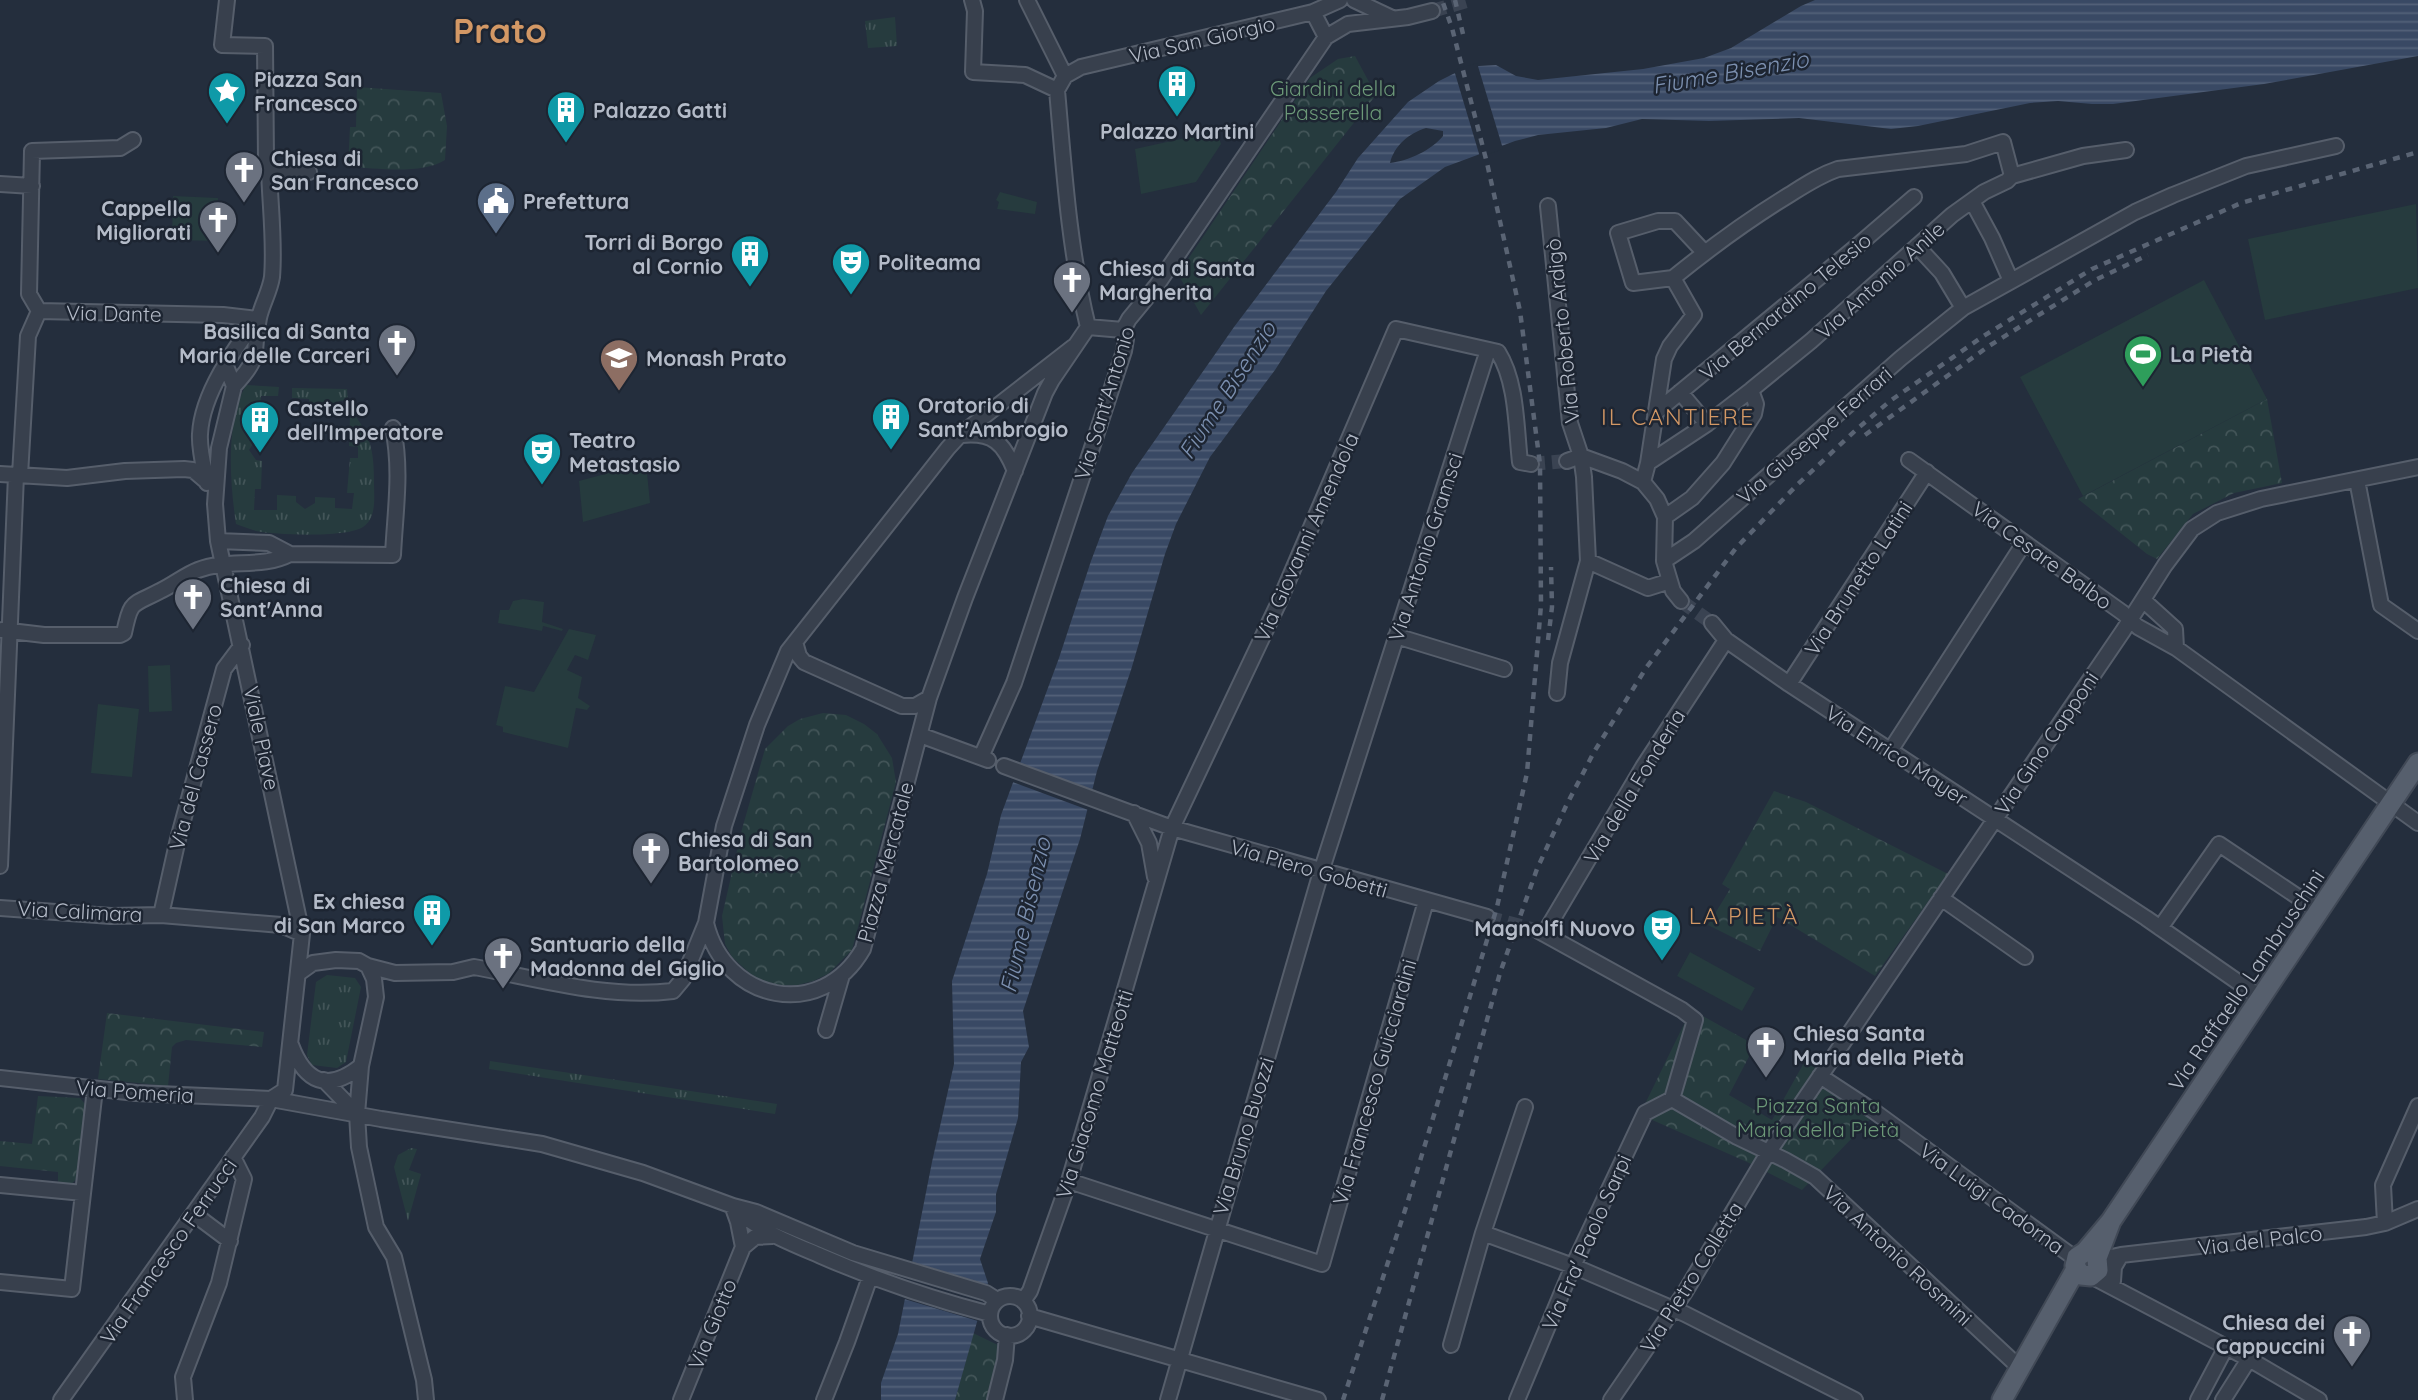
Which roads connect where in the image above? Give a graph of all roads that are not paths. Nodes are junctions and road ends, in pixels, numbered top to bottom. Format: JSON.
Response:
{"nodes":[{"id":1,"x":227,"y":0,"type":"edge"},
{"id":2,"x":972,"y":0,"type":"edge"},
{"id":3,"x":1027,"y":0,"type":"edge"},
{"id":4,"x":1354,"y":0,"type":"edge"},
{"id":5,"x":1339,"y":1,"type":"edge"},
{"id":6,"x":1433,"y":11,"type":"tunnel mouth"},
{"id":7,"x":1313,"y":12,"type":"junction"},
{"id":8,"x":1393,"y":19,"type":"junction"},
{"id":9,"x":1348,"y":24,"type":"junction"},
{"id":10,"x":1326,"y":37,"type":"junction"},
{"id":11,"x":1065,"y":76,"type":"junction"},
{"id":12,"x":1057,"y":90,"type":"junction"},
{"id":13,"x":133,"y":140,"type":"dead end"},
{"id":14,"x":2336,"y":146,"type":"dead end"},
{"id":15,"x":2126,"y":150,"type":"dead end"},
{"id":16,"x":267,"y":165,"type":"junction"},
{"id":17,"x":309,"y":172,"type":"dead end"},
{"id":18,"x":2012,"y":176,"type":"junction"},
{"id":19,"x":0,"y":184,"type":"edge"},
{"id":20,"x":32,"y":186,"type":"junction"},
{"id":21,"x":1914,"y":197,"type":"dead end"},
{"id":22,"x":1972,"y":201,"type":"junction"},
{"id":23,"x":1548,"y":205,"type":"dead end"},
{"id":24,"x":1917,"y":246,"type":"junction"},
{"id":25,"x":1704,"y":252,"type":"junction"},
{"id":26,"x":1673,"y":278,"type":"junction"},
{"id":27,"x":2011,"y":281,"type":"junction"},
{"id":28,"x":1963,"y":309,"type":"junction"},
{"id":29,"x":39,"y":311,"type":"junction"},
{"id":30,"x":258,"y":319,"type":"junction"},
{"id":31,"x":1088,"y":327,"type":"junction"},
{"id":32,"x":1123,"y":330,"type":"junction"},
{"id":33,"x":1073,"y":347,"type":"junction"},
{"id":34,"x":1488,"y":350,"type":"junction"},
{"id":35,"x":225,"y":364,"type":"junction"},
{"id":36,"x":234,"y":386,"type":"junction"},
{"id":37,"x":1751,"y":390,"type":"junction"},
{"id":38,"x":1680,"y":392,"type":"junction"},
{"id":39,"x":1655,"y":414,"type":"junction"},
{"id":40,"x":1707,"y":424,"type":"junction"},
{"id":41,"x":393,"y":428,"type":"dead end"},
{"id":42,"x":960,"y":435,"type":"junction"},
{"id":43,"x":1574,"y":459,"type":"junction"},
{"id":44,"x":1909,"y":460,"type":"dead end"},
{"id":45,"x":1648,"y":463,"type":"junction"},
{"id":46,"x":1531,"y":464,"type":"dead end"},
{"id":47,"x":2418,"y":467,"type":"edge"},
{"id":48,"x":1015,"y":471,"type":"junction"},
{"id":49,"x":1927,"y":472,"type":"junction"},
{"id":50,"x":0,"y":474,"type":"edge"},
{"id":51,"x":18,"y":475,"type":"junction"},
{"id":52,"x":2357,"y":480,"type":"junction"},
{"id":53,"x":207,"y":482,"type":"junction"},
{"id":54,"x":1643,"y":482,"type":"junction"},
{"id":55,"x":215,"y":503,"type":"junction"},
{"id":56,"x":1665,"y":517,"type":"junction"},
{"id":57,"x":218,"y":541,"type":"junction"},
{"id":58,"x":2024,"y":543,"type":"junction"},
{"id":59,"x":290,"y":554,"type":"junction"},
{"id":60,"x":1588,"y":561,"type":"junction"},
{"id":61,"x":1664,"y":561,"type":"junction"},
{"id":62,"x":222,"y":566,"type":"junction"},
{"id":63,"x":1670,"y":580,"type":"junction"},
{"id":64,"x":2143,"y":600,"type":"junction"},
{"id":65,"x":1681,"y":601,"type":"tunnel mouth"},
{"id":66,"x":2130,"y":621,"type":"junction"},
{"id":67,"x":1712,"y":623,"type":"tunnel mouth"},
{"id":68,"x":4,"y":630,"type":"edge"},
{"id":69,"x":2418,"y":631,"type":"edge"},
{"id":70,"x":1396,"y":636,"type":"junction"},
{"id":71,"x":1726,"y":640,"type":"junction"},
{"id":72,"x":795,"y":642,"type":"junction"},
{"id":73,"x":242,"y":645,"type":"junction"},
{"id":74,"x":2176,"y":649,"type":"junction"},
{"id":75,"x":1504,"y":669,"type":"dead end"},
{"id":76,"x":1789,"y":684,"type":"junction"},
{"id":77,"x":1558,"y":693,"type":"dead end"},
{"id":78,"x":929,"y":698,"type":"junction"},
{"id":79,"x":920,"y":735,"type":"junction"},
{"id":80,"x":1889,"y":751,"type":"junction"},
{"id":81,"x":2418,"y":763,"type":"edge"},
{"id":82,"x":1004,"y":766,"type":"dead end"},
{"id":83,"x":2392,"y":803,"type":"junction"},
{"id":84,"x":1134,"y":813,"type":"junction"},
{"id":85,"x":1995,"y":819,"type":"junction"},
{"id":86,"x":2418,"y":823,"type":"edge"},
{"id":87,"x":1172,"y":828,"type":"junction"},
{"id":88,"x":0,"y":866,"type":"edge"},
{"id":89,"x":1321,"y":872,"type":"junction"},
{"id":90,"x":1156,"y":883,"type":"junction"},
{"id":91,"x":1941,"y":898,"type":"junction"},
{"id":92,"x":1426,"y":901,"type":"junction"},
{"id":93,"x":0,"y":908,"type":"edge"},
{"id":94,"x":2319,"y":911,"type":"junction"},
{"id":95,"x":161,"y":915,"type":"junction"},
{"id":96,"x":1487,"y":917,"type":"tunnel mouth"},
{"id":97,"x":706,"y":923,"type":"junction"},
{"id":98,"x":2160,"y":928,"type":"junction"},
{"id":99,"x":302,"y":934,"type":"junction"},
{"id":100,"x":2025,"y":957,"type":"dead end"},
{"id":101,"x":368,"y":966,"type":"junction"},
{"id":102,"x":299,"y":973,"type":"junction"},
{"id":103,"x":842,"y":975,"type":"junction"},
{"id":104,"x":2261,"y":998,"type":"junction"},
{"id":105,"x":826,"y":1030,"type":"dead end"},
{"id":106,"x":290,"y":1042,"type":"junction"},
{"id":107,"x":361,"y":1066,"type":"junction"},
{"id":108,"x":1821,"y":1076,"type":"junction"},
{"id":109,"x":0,"y":1079,"type":"edge"},
{"id":110,"x":324,"y":1080,"type":"junction"},
{"id":111,"x":95,"y":1089,"type":"junction"},
{"id":112,"x":271,"y":1099,"type":"junction"},
{"id":113,"x":1672,"y":1099,"type":"junction"},
{"id":114,"x":2418,"y":1106,"type":"edge"},
{"id":115,"x":1525,"y":1107,"type":"dead end"},
{"id":116,"x":357,"y":1114,"type":"junction"},
{"id":117,"x":1768,"y":1153,"type":"junction"},
{"id":118,"x":233,"y":1157,"type":"junction"},
{"id":119,"x":1069,"y":1181,"type":"junction"},
{"id":120,"x":0,"y":1185,"type":"edge"},
{"id":121,"x":83,"y":1193,"type":"junction"},
{"id":122,"x":733,"y":1206,"type":"junction"},
{"id":123,"x":2418,"y":1209,"type":"edge"},
{"id":124,"x":194,"y":1213,"type":"junction"},
{"id":125,"x":2385,"y":1223,"type":"junction"},
{"id":126,"x":1215,"y":1230,"type":"junction"},
{"id":127,"x":1483,"y":1233,"type":"junction"},
{"id":128,"x":772,"y":1236,"type":"junction"},
{"id":129,"x":230,"y":1241,"type":"junction"},
{"id":130,"x":743,"y":1247,"type":"junction"},
{"id":131,"x":2121,"y":1255,"type":"junction"},
{"id":132,"x":1573,"y":1266,"type":"junction"},
{"id":133,"x":2093,"y":1269,"type":"junction"},
{"id":134,"x":870,"y":1277,"type":"junction"},
{"id":135,"x":0,"y":1282,"type":"edge"},
{"id":136,"x":992,"y":1297,"type":"junction"},
{"id":137,"x":1023,"y":1301,"type":"junction"},
{"id":138,"x":1674,"y":1310,"type":"junction"},
{"id":139,"x":985,"y":1313,"type":"junction"},
{"id":140,"x":1030,"y":1316,"type":"junction"},
{"id":141,"x":1007,"y":1335,"type":"junction"},
{"id":142,"x":1451,"y":1345,"type":"dead end"},
{"id":143,"x":2226,"y":1348,"type":"junction"},
{"id":144,"x":2249,"y":1359,"type":"junction"},
{"id":145,"x":1180,"y":1360,"type":"junction"},
{"id":146,"x":2020,"y":1368,"type":"junction"},
{"id":147,"x":61,"y":1400,"type":"edge"},
{"id":148,"x":185,"y":1400,"type":"edge"},
{"id":149,"x":426,"y":1400,"type":"edge"},
{"id":150,"x":681,"y":1400,"type":"edge"},
{"id":151,"x":824,"y":1400,"type":"edge"},
{"id":152,"x":995,"y":1400,"type":"edge"},
{"id":153,"x":1168,"y":1400,"type":"edge"},
{"id":154,"x":1318,"y":1400,"type":"edge"},
{"id":155,"x":1517,"y":1400,"type":"edge"},
{"id":156,"x":1611,"y":1400,"type":"edge"},
{"id":157,"x":1855,"y":1400,"type":"edge"},
{"id":158,"x":2002,"y":1400,"type":"edge"},
{"id":159,"x":2197,"y":1400,"type":"edge"},
{"id":160,"x":2223,"y":1400,"type":"edge"},
{"id":161,"x":2319,"y":1400,"type":"edge"}],
"edges":[{"from":1,"to":16,"type":"street"},
{"from":2,"to":12,"type":"street"},
{"from":3,"to":11,"type":"street"},
{"from":4,"to":8,"type":"street"},
{"from":5,"to":7,"type":"street","name":"Via San Giorgio"},
{"from":5,"to":9,"type":"street"},
{"from":6,"to":8,"type":"street"},
{"from":7,"to":10,"type":"street"},
{"from":7,"to":11,"type":"street","name":"Via San Giorgio"},
{"from":8,"to":9,"type":"street"},
{"from":9,"to":10,"type":"street"},
{"from":10,"to":32,"type":"street","name":"Via Sant'Antonio"},
{"from":11,"to":12,"type":"street"},
{"from":12,"to":31,"type":"street"},
{"from":13,"to":20,"type":"street"},
{"from":14,"to":27,"type":"street","name":"Via Giuseppe Ferrari"},
{"from":15,"to":18,"type":"street","name":"Via Antonio Anile"},
{"from":16,"to":17,"type":"street"},
{"from":16,"to":30,"type":"street"},
{"from":18,"to":22,"type":"street","name":"Via Antonio Anile"},
{"from":18,"to":25,"type":"street"},
{"from":19,"to":20,"type":"street"},
{"from":20,"to":29,"type":"street"},
{"from":21,"to":38,"type":"street","name":"Via Bernardino Telesio"},
{"from":22,"to":24,"type":"street","name":"Via Antonio Anile"},
{"from":22,"to":27,"type":"street"},
{"from":23,"to":43,"type":"street","name":"Via Roberto Ardigò"},
{"from":24,"to":28,"type":"street"},
{"from":24,"to":37,"type":"street","name":"Via Antonio Anile"},
{"from":25,"to":26,"type":"street"},
{"from":25,"to":26,"type":"street"},
{"from":26,"to":39,"type":"street"},
{"from":27,"to":28,"type":"street","name":"Via Giuseppe Ferrari"},
{"from":28,"to":61,"type":"street","name":"Via Giuseppe Ferrari"},
{"from":29,"to":30,"type":"street","name":"Via Dante"},
{"from":29,"to":51,"type":"street"},
{"from":30,"to":35,"type":"street","name":"Viale Piave"},
{"from":30,"to":36,"type":"street"},
{"from":31,"to":32,"type":"street"},
{"from":31,"to":33,"type":"street","name":"Piazza Mercatale"},
{"from":32,"to":79,"type":"street","name":"Via Sant'Antonio"},
{"from":33,"to":42,"type":"street","name":"Piazza Mercatale"},
{"from":33,"to":48,"type":"street","name":"Piazza Mercatale"},
{"from":34,"to":46,"type":"street"},
{"from":34,"to":70,"type":"street","name":"Via Antonio Gramsci"},
{"from":34,"to":87,"type":"street","name":"Via Giovanni Amendola"},
{"from":35,"to":36,"type":"street"},
{"from":35,"to":53,"type":"street","name":"Viale Piave"},
{"from":36,"to":55,"type":"street","name":"Viale Piave"},
{"from":37,"to":40,"type":"street","name":"Via Antonio Anile"},
{"from":37,"to":56,"type":"street"},
{"from":38,"to":39,"type":"street","name":"Via Bernardino Telesio"},
{"from":38,"to":40,"type":"street"},
{"from":39,"to":45,"type":"street"},
{"from":40,"to":45,"type":"street","name":"Via Antonio Anile"},
{"from":41,"to":59,"type":"street"},
{"from":42,"to":48,"type":"street"},
{"from":42,"to":72,"type":"street","name":"Piazza Mercatale"},
{"from":43,"to":54,"type":"street"},
{"from":43,"to":60,"type":"street","name":"Via Roberto Ardigò"},
{"from":44,"to":49,"type":"street","name":"Via Cesare Balbo"},
{"from":45,"to":54,"type":"street"},
{"from":47,"to":52,"type":"street","name":"Via Gino Capponi"},
{"from":48,"to":78,"type":"street","name":"Piazza Mercatale"},
{"from":49,"to":58,"type":"street","name":"Via Cesare Balbo"},
{"from":49,"to":76,"type":"street","name":"Via Brunetto Latini"},
{"from":50,"to":51,"type":"street"},
{"from":51,"to":53,"type":"street"},
{"from":51,"to":68,"type":"street"},
{"from":52,"to":64,"type":"street","name":"Via Gino Capponi"},
{"from":52,"to":69,"type":"street"},
{"from":53,"to":55,"type":"street","name":"Viale Piave"},
{"from":54,"to":56,"type":"street"},
{"from":55,"to":57,"type":"street","name":"Viale Piave"},
{"from":56,"to":61,"type":"street"},
{"from":57,"to":59,"type":"street"},
{"from":57,"to":62,"type":"street","name":"Viale Piave"},
{"from":58,"to":66,"type":"street","name":"Via Cesare Balbo"},
{"from":58,"to":80,"type":"street"},
{"from":59,"to":62,"type":"street"},
{"from":60,"to":63,"type":"street"},
{"from":60,"to":77,"type":"street","name":"Via Roberto Ardigò"},
{"from":61,"to":63,"type":"street"},
{"from":62,"to":68,"type":"street"},
{"from":62,"to":73,"type":"street","name":"Viale Piave"},
{"from":63,"to":65,"type":"street"},
{"from":64,"to":66,"type":"street","name":"Via Gino Capponi"},
{"from":64,"to":74,"type":"street","name":"Via Cesare Balbo"},
{"from":66,"to":74,"type":"street","name":"Via Cesare Balbo"},
{"from":66,"to":85,"type":"street","name":"Via Gino Capponi"},
{"from":67,"to":71,"type":"street","name":"Via Enrico Mayer"},
{"from":68,"to":88,"type":"street"},
{"from":70,"to":75,"type":"street"},
{"from":70,"to":89,"type":"street","name":"Via Antonio Gramsci"},
{"from":71,"to":76,"type":"street","name":"Via Enrico Mayer"},
{"from":71,"to":113,"type":"street","name":"Via della Fonderia"},
{"from":72,"to":78,"type":"street"},
{"from":72,"to":97,"type":"street","name":"Piazza Mercatale"},
{"from":73,"to":95,"type":"street","name":"Via del Cassero"},
{"from":73,"to":99,"type":"street","name":"Viale Piave"},
{"from":74,"to":83,"type":"street","name":"Via Cesare Balbo"},
{"from":76,"to":80,"type":"street","name":"Via Enrico Mayer"},
{"from":78,"to":79,"type":"street","name":"Piazza Mercatale"},
{"from":79,"to":103,"type":"street","name":"Piazza Mercatale"},
{"from":80,"to":85,"type":"street","name":"Via Enrico Mayer"},
{"from":81,"to":83,"type":"main road","name":"Via Raffaello Lambruschini"},
{"from":82,"to":84,"type":"street","name":"Via Piero Gobetti"},
{"from":83,"to":86,"type":"street","name":"Via Cesare Balbo"},
{"from":83,"to":94,"type":"main road","name":"Via Raffaello Lambruschini"},
{"from":84,"to":87,"type":"street","name":"Via Piero Gobetti"},
{"from":84,"to":90,"type":"street","name":"Via Giacomo Matteotti"},
{"from":85,"to":91,"type":"street","name":"Via Gino Capponi"},
{"from":85,"to":98,"type":"street","name":"Via Enrico Mayer"},
{"from":87,"to":89,"type":"street","name":"Via Piero Gobetti"},
{"from":87,"to":90,"type":"street","name":"Via Giacomo Matteotti"},
{"from":89,"to":92,"type":"street","name":"Via Piero Gobetti"},
{"from":89,"to":126,"type":"street","name":"Via Bruno Buozzi"},
{"from":90,"to":119,"type":"street","name":"Via Giacomo Matteotti"},
{"from":91,"to":100,"type":"street"},
{"from":91,"to":108,"type":"street","name":"Via Gino Capponi"},
{"from":92,"to":96,"type":"street","name":"Via Piero Gobetti"},
{"from":92,"to":126,"type":"street","name":"Via Francesco Guicciardini"},
{"from":93,"to":95,"type":"street","name":"Via Calimara"},
{"from":94,"to":98,"type":"street"},
{"from":94,"to":104,"type":"main road","name":"Via Raffaello Lambruschini"},
{"from":95,"to":99,"type":"street","name":"Via Calimara"},
{"from":97,"to":101,"type":"street","name":"Piazza Mercatale"},
{"from":97,"to":103,"type":"street","name":"Piazza Mercatale"},
{"from":98,"to":104,"type":"street","name":"Via Enrico Mayer"},
{"from":99,"to":102,"type":"street","name":"Viale Piave"},
{"from":101,"to":102,"type":"street"},
{"from":101,"to":107,"type":"street"},
{"from":102,"to":106,"type":"street"},
{"from":103,"to":105,"type":"street"},
{"from":104,"to":133,"type":"main road","name":"Via Raffaello Lambruschini"},
{"from":106,"to":110,"type":"street"},
{"from":106,"to":112,"type":"street","name":"Via Francesco Ferrucci"},
{"from":107,"to":110,"type":"street"},
{"from":107,"to":116,"type":"street"},
{"from":108,"to":117,"type":"street","name":"Via Gino Capponi"},
{"from":108,"to":133,"type":"street","name":"Via Luigi Cadorna"},
{"from":109,"to":111,"type":"street","name":"Via Pomeria"},
{"from":110,"to":116,"type":"street"},
{"from":111,"to":112,"type":"street","name":"Via Pomeria"},
{"from":111,"to":121,"type":"street"},
{"from":112,"to":116,"type":"street","name":"Via Pomeria"},
{"from":112,"to":118,"type":"street","name":"Via Francesco Ferrucci"},
{"from":113,"to":117,"type":"street"},
{"from":113,"to":132,"type":"street","name":"Via Fra' Paolo Sarpi"},
{"from":114,"to":125,"type":"street"},
{"from":115,"to":127,"type":"street"},
{"from":116,"to":122,"type":"street","name":"Via Pomeria"},
{"from":116,"to":149,"type":"street"},
{"from":117,"to":138,"type":"street","name":"Via Pietro Colletta"},
{"from":117,"to":146,"type":"street","name":"Via Antonio Rosmini"},
{"from":118,"to":124,"type":"street","name":"Via Francesco Ferrucci"},
{"from":118,"to":129,"type":"street"},
{"from":119,"to":126,"type":"street"},
{"from":119,"to":137,"type":"street","name":"Via Giacomo Matteotti"},
{"from":120,"to":121,"type":"street"},
{"from":121,"to":135,"type":"street"},
{"from":122,"to":128,"type":"street"},
{"from":122,"to":130,"type":"street"},
{"from":122,"to":136,"type":"street","name":"Via Pomeria"},
{"from":123,"to":125,"type":"street","name":"Via del Palco"},
{"from":124,"to":129,"type":"street"},
{"from":124,"to":147,"type":"street","name":"Via Francesco Ferrucci"},
{"from":125,"to":131,"type":"street","name":"Via del Palco"},
{"from":126,"to":145,"type":"street","name":"Via Bruno Buozzi"},
{"from":127,"to":132,"type":"street"},
{"from":127,"to":142,"type":"street"},
{"from":128,"to":130,"type":"street"},
{"from":128,"to":134,"type":"street"},
{"from":129,"to":148,"type":"street"},
{"from":130,"to":150,"type":"street","name":"Via Giotto"},
{"from":131,"to":133,"type":"street","name":"Via del Palco"},
{"from":131,"to":133,"type":"street"},
{"from":132,"to":138,"type":"street"},
{"from":132,"to":155,"type":"street","name":"Via Fra' Paolo Sarpi"},
{"from":133,"to":143,"type":"street","name":"Via Luigi Cadorna"},
{"from":133,"to":146,"type":"main road","name":"Via Raffaello Lambruschini"},
{"from":134,"to":139,"type":"street"},
{"from":134,"to":151,"type":"street"},
{"from":136,"to":137,"type":"street"},
{"from":136,"to":139,"type":"street"},
{"from":137,"to":140,"type":"street"},
{"from":138,"to":156,"type":"street","name":"Via Pietro Colletta"},
{"from":138,"to":157,"type":"street"},
{"from":139,"to":141,"type":"street"},
{"from":140,"to":141,"type":"street"},
{"from":140,"to":145,"type":"street"},
{"from":141,"to":152,"type":"street"},
{"from":143,"to":144,"type":"street","name":"Via Luigi Cadorna"},
{"from":143,"to":159,"type":"street"},
{"from":144,"to":160,"type":"street"},
{"from":144,"to":161,"type":"street","name":"Via Luigi Cadorna"},
{"from":145,"to":153,"type":"street","name":"Via Bruno Buozzi"},
{"from":145,"to":154,"type":"street"},
{"from":146,"to":158,"type":"main road","name":"Via Raffaello Lambruschini"}]}
